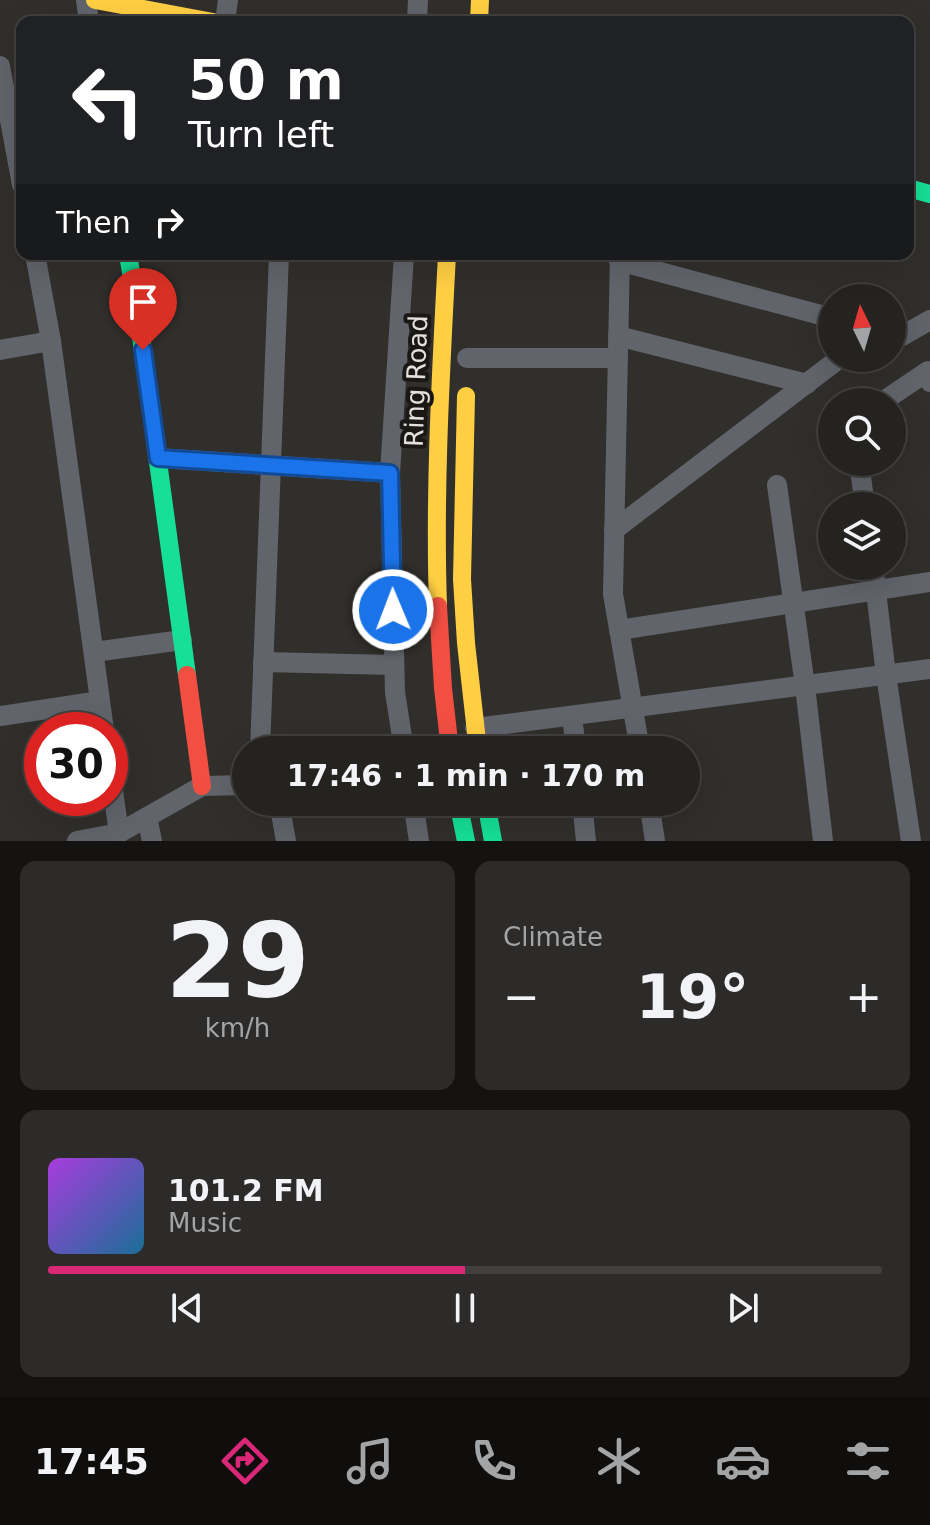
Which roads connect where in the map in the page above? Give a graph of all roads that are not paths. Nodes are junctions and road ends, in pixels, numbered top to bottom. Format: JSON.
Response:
{"nodes":[{"id":1,"x":95,"y":0,"type":"edge"},
{"id":2,"x":181,"y":16,"type":"edge"},
{"id":3,"x":0,"y":66,"type":"edge"},
{"id":4,"x":16,"y":153,"type":"edge"},
{"id":5,"x":36,"y":260,"type":"edge"},
{"id":6,"x":129,"y":260,"type":"edge"},
{"id":7,"x":279,"y":260,"type":"edge"},
{"id":8,"x":404,"y":260,"type":"edge"},
{"id":9,"x":447,"y":260,"type":"edge"},
{"id":10,"x":620,"y":260,"type":"edge"},
{"id":11,"x":630,"y":260,"type":"edge"},
{"id":12,"x":818,"y":314,"type":"edge"},
{"id":13,"x":930,"y":320,"type":"edge"},
{"id":14,"x":906,"y":334,"type":"edge"},
{"id":15,"x":618,"y":336,"type":"junction"},
{"id":16,"x":51,"y":341,"type":"junction"},
{"id":17,"x":0,"y":350,"type":"edge"},
{"id":18,"x":468,"y":350,"type":"joint"},
{"id":19,"x":618,"y":358,"type":"junction"},
{"id":20,"x":822,"y":372,"type":"edge"},
{"id":21,"x":930,"y":382,"type":"edge"},
{"id":22,"x":807,"y":384,"type":"junction"},
{"id":23,"x":903,"y":388,"type":"edge"},
{"id":24,"x":158,"y":458,"type":"junction"},
{"id":25,"x":271,"y":466,"type":"junction"},
{"id":26,"x":390,"y":473,"type":"junction"},
{"id":27,"x":777,"y":485,"type":"dead end"},
{"id":28,"x":614,"y":530,"type":"junction"},
{"id":29,"x":875,"y":580,"type":"edge"},
{"id":30,"x":930,"y":582,"type":"edge"},
{"id":31,"x":876,"y":590,"type":"junction"},
{"id":32,"x":793,"y":603,"type":"junction"},
{"id":33,"x":619,"y":630,"type":"junction"},
{"id":34,"x":182,"y":640,"type":"junction"},
{"id":35,"x":94,"y":652,"type":"junction"},
{"id":36,"x":263,"y":662,"type":"junction"},
{"id":37,"x":394,"y":665,"type":"junction"},
{"id":38,"x":930,"y":669,"type":"edge"},
{"id":39,"x":886,"y":675,"type":"junction"},
{"id":40,"x":805,"y":686,"type":"junction"},
{"id":41,"x":100,"y":701,"type":"junction"},
{"id":42,"x":633,"y":709,"type":"junction"},
{"id":43,"x":102,"y":712,"type":"edge"},
{"id":44,"x":0,"y":716,"type":"edge"},
{"id":45,"x":572,"y":716,"type":"junction"},
{"id":46,"x":475,"y":728,"type":"junction"},
{"id":47,"x":260,"y":736,"type":"edge"},
{"id":48,"x":402,"y":736,"type":"edge"},
{"id":49,"x":448,"y":736,"type":"edge"},
{"id":50,"x":476,"y":736,"type":"edge"},
{"id":51,"x":574,"y":736,"type":"edge"},
{"id":52,"x":638,"y":736,"type":"edge"},
{"id":53,"x":232,"y":785,"type":"edge"},
{"id":54,"x":202,"y":786,"type":"junction"},
{"id":55,"x":117,"y":816,"type":"edge"},
{"id":56,"x":282,"y":816,"type":"edge"},
{"id":57,"x":415,"y":816,"type":"edge"},
{"id":58,"x":461,"y":816,"type":"edge"},
{"id":59,"x":489,"y":816,"type":"edge"},
{"id":60,"x":583,"y":816,"type":"edge"},
{"id":61,"x":651,"y":816,"type":"edge"},
{"id":62,"x":147,"y":817,"type":"junction"},
{"id":63,"x":119,"y":833,"type":"junction"},
{"id":64,"x":77,"y":841,"type":"edge"},
{"id":65,"x":152,"y":841,"type":"edge"},
{"id":66,"x":286,"y":841,"type":"edge"},
{"id":67,"x":419,"y":841,"type":"edge"},
{"id":68,"x":466,"y":841,"type":"edge"},
{"id":69,"x":493,"y":841,"type":"edge"},
{"id":70,"x":586,"y":841,"type":"edge"},
{"id":71,"x":655,"y":841,"type":"edge"},
{"id":72,"x":823,"y":841,"type":"edge"},
{"id":73,"x":911,"y":841,"type":"edge"}],
"edges":[{"from":1,"to":2,"type":"main road"},
{"from":3,"to":4,"type":"street"},
{"from":5,"to":16,"type":"street"},
{"from":6,"to":24,"type":"main road"},
{"from":7,"to":25,"type":"street"},
{"from":8,"to":26,"type":"street"},
{"from":9,"to":49,"type":"main road","name":"Ring Road"},
{"from":10,"to":15,"type":"street"},
{"from":11,"to":12,"type":"street"},
{"from":13,"to":14,"type":"street"},
{"from":15,"to":19,"type":"street"},
{"from":15,"to":22,"type":"street"},
{"from":16,"to":17,"type":"street"},
{"from":16,"to":35,"type":"street"},
{"from":18,"to":19,"type":"street"},
{"from":18,"to":46,"type":"main road","name":"Ring Road"},
{"from":19,"to":28,"type":"street"},
{"from":20,"to":22,"type":"street"},
{"from":21,"to":23,"type":"street"},
{"from":22,"to":28,"type":"street"},
{"from":24,"to":25,"type":"street"},
{"from":24,"to":34,"type":"main road"},
{"from":25,"to":26,"type":"street"},
{"from":25,"to":36,"type":"street"},
{"from":26,"to":37,"type":"street"},
{"from":27,"to":32,"type":"street"},
{"from":28,"to":33,"type":"street"},
{"from":29,"to":31,"type":"street"},
{"from":30,"to":31,"type":"street"},
{"from":31,"to":32,"type":"street"},
{"from":31,"to":39,"type":"street"},
{"from":32,"to":33,"type":"street"},
{"from":32,"to":40,"type":"street"},
{"from":33,"to":42,"type":"street"},
{"from":34,"to":35,"type":"street"},
{"from":34,"to":54,"type":"main road"},
{"from":35,"to":41,"type":"street"},
{"from":36,"to":37,"type":"street"},
{"from":36,"to":47,"type":"street"},
{"from":37,"to":48,"type":"street"},
{"from":38,"to":39,"type":"street"},
{"from":39,"to":40,"type":"street"},
{"from":39,"to":73,"type":"street"},
{"from":40,"to":42,"type":"street"},
{"from":40,"to":72,"type":"street"},
{"from":41,"to":43,"type":"street"},
{"from":41,"to":44,"type":"street"},
{"from":42,"to":45,"type":"street"},
{"from":42,"to":52,"type":"street"},
{"from":45,"to":46,"type":"street"},
{"from":45,"to":51,"type":"street"},
{"from":46,"to":50,"type":"main road","name":"Ring Road"},
{"from":53,"to":54,"type":"street"},
{"from":54,"to":62,"type":"street"},
{"from":55,"to":63,"type":"street"},
{"from":56,"to":66,"type":"street"},
{"from":57,"to":67,"type":"street"},
{"from":58,"to":68,"type":"main road"},
{"from":59,"to":69,"type":"main road"},
{"from":60,"to":70,"type":"street"},
{"from":61,"to":71,"type":"street"},
{"from":62,"to":63,"type":"street"},
{"from":62,"to":65,"type":"street"},
{"from":63,"to":64,"type":"street"}]}
